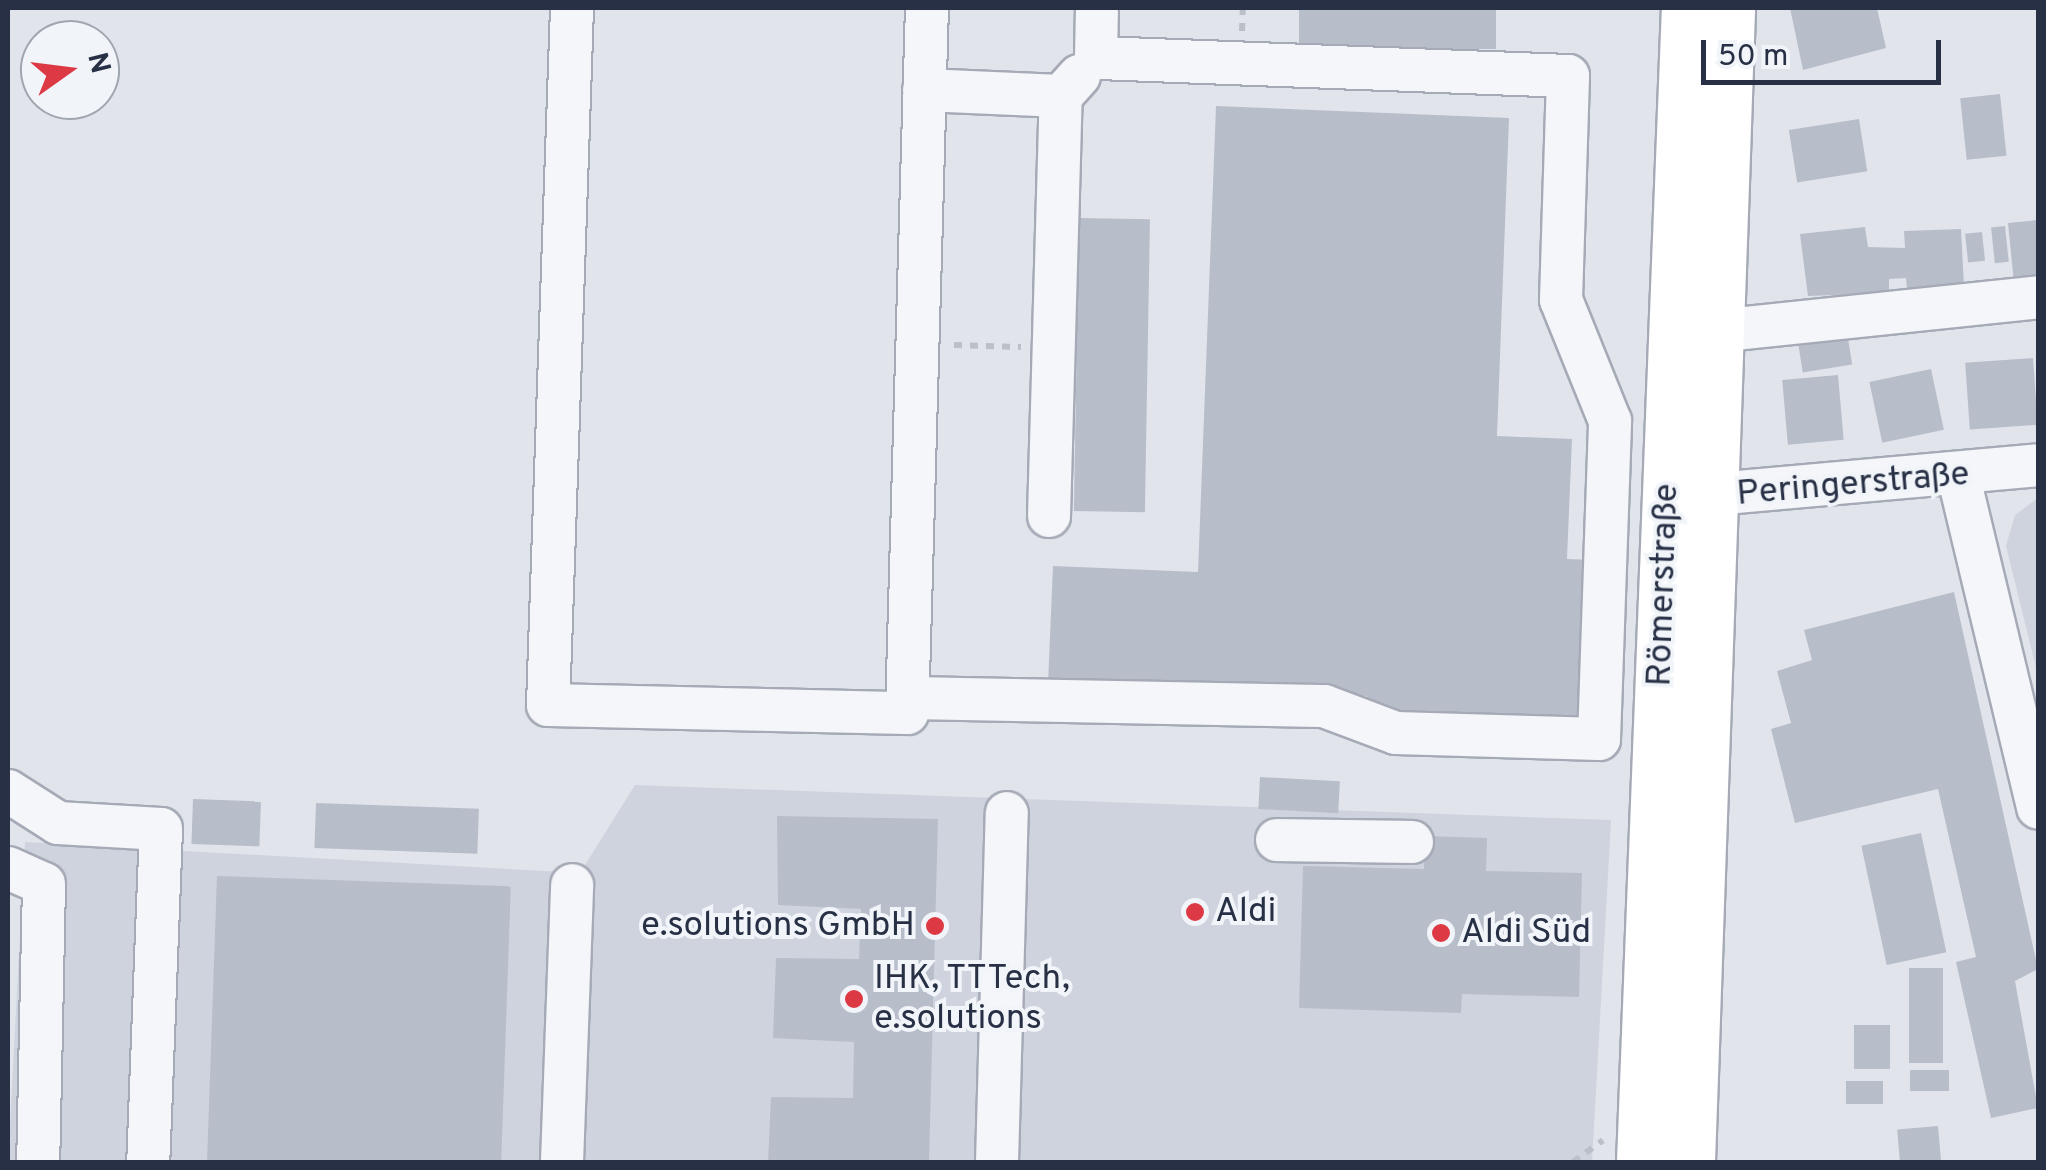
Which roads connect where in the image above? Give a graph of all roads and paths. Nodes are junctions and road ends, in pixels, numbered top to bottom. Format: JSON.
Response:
{"nodes":[{"id":1,"x":572,"y":8,"type":"edge"},
{"id":2,"x":927,"y":8,"type":"edge"},
{"id":3,"x":1097,"y":8,"type":"edge"},
{"id":4,"x":1688,"y":8,"type":"edge"},
{"id":5,"x":1729,"y":8,"type":"edge"},
{"id":6,"x":1096,"y":58,"type":"junction"},
{"id":7,"x":924,"y":90,"type":"junction"},
{"id":8,"x":1061,"y":96,"type":"junction"},
{"id":9,"x":2038,"y":298,"type":"edge"},
{"id":10,"x":1716,"y":331,"type":"junction"},
{"id":11,"x":916,"y":344,"type":"junction"},
{"id":12,"x":1052,"y":348,"type":"junction"},
{"id":13,"x":2038,"y":465,"type":"edge"},
{"id":14,"x":1959,"y":478,"type":"junction"},
{"id":15,"x":1689,"y":497,"type":"junction"},
{"id":16,"x":1050,"y":516,"type":"dead end"},
{"id":17,"x":907,"y":698,"type":"junction"},
{"id":18,"x":8,"y":791,"type":"edge"},
{"id":19,"x":2038,"y":808,"type":"edge"},
{"id":20,"x":1006,"y":814,"type":"dead end"},
{"id":21,"x":1277,"y":840,"type":"dead end"},
{"id":22,"x":1412,"y":842,"type":"dead end"},
{"id":23,"x":8,"y":868,"type":"edge"},
{"id":24,"x":572,"y":885,"type":"dead end"},
{"id":25,"x":1621,"y":1151,"type":"edge"},
{"id":26,"x":38,"y":1162,"type":"edge"},
{"id":27,"x":148,"y":1162,"type":"edge"},
{"id":28,"x":562,"y":1162,"type":"edge"},
{"id":29,"x":996,"y":1162,"type":"edge"},
{"id":30,"x":1572,"y":1162,"type":"edge"},
{"id":31,"x":1689,"y":1162,"type":"edge"}],
"edges":[{"from":1,"to":17,"type":"street"},
{"from":2,"to":7,"type":"street"},
{"from":3,"to":6,"type":"street"},
{"from":4,"to":15,"type":"main road","name":"Römerstraße"},
{"from":5,"to":10,"type":"main road","name":"Römerstraße"},
{"from":6,"to":8,"type":"street"},
{"from":6,"to":17,"type":"street"},
{"from":7,"to":8,"type":"street"},
{"from":7,"to":11,"type":"street"},
{"from":8,"to":12,"type":"street"},
{"from":9,"to":10,"type":"street"},
{"from":10,"to":15,"type":"main road","name":"Römerstraße"},
{"from":11,"to":12,"type":"path"},
{"from":11,"to":17,"type":"street"},
{"from":12,"to":16,"type":"street"},
{"from":13,"to":14,"type":"street","name":"Peringerstraße"},
{"from":14,"to":15,"type":"street","name":"Peringerstraße"},
{"from":14,"to":19,"type":"street"},
{"from":15,"to":25,"type":"main road","name":"Römerstraße"},
{"from":15,"to":31,"type":"main road","name":"Römerstraße"},
{"from":18,"to":27,"type":"street"},
{"from":20,"to":29,"type":"street"},
{"from":21,"to":22,"type":"street"},
{"from":23,"to":26,"type":"street"},
{"from":24,"to":28,"type":"street"},
{"from":25,"to":30,"type":"path"}]}
